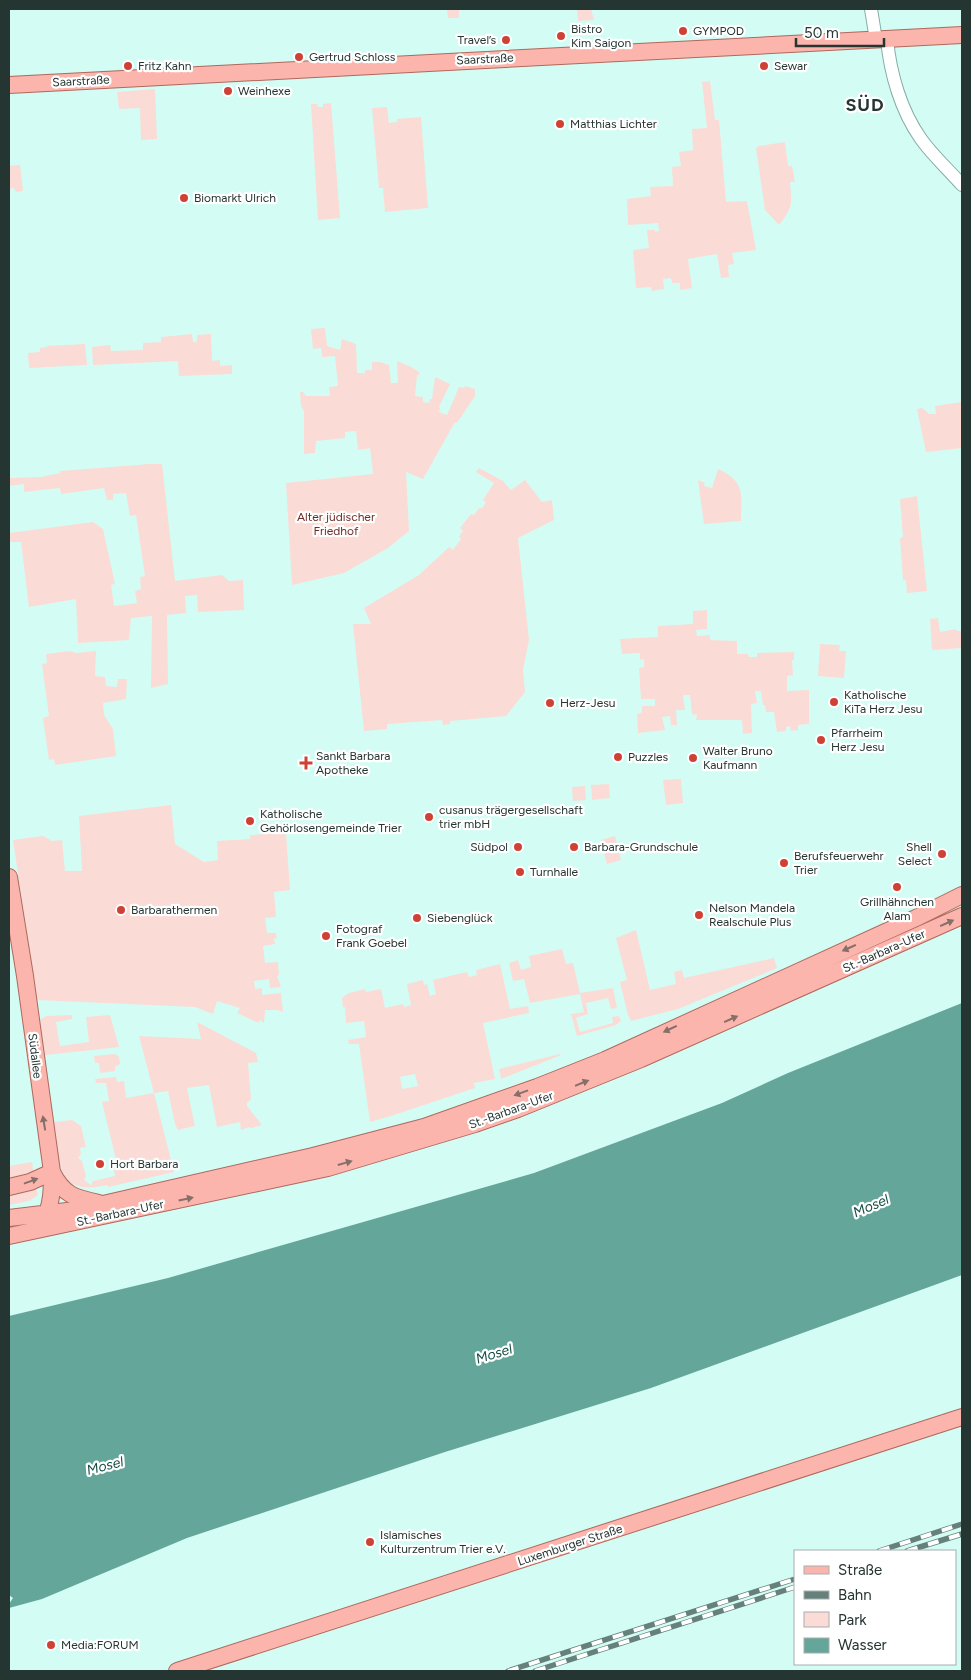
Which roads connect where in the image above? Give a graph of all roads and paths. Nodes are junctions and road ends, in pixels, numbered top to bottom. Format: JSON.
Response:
{"nodes":[{"id":1,"x":871,"y":9,"type":"edge"},
{"id":2,"x":962,"y":34,"type":"edge"},
{"id":3,"x":881,"y":39,"type":"junction"},
{"id":4,"x":9,"y":85,"type":"edge"},
{"id":5,"x":962,"y":185,"type":"edge"},
{"id":6,"x":9,"y":877,"type":"edge"},
{"id":7,"x":962,"y":895,"type":"edge"},
{"id":8,"x":962,"y":916,"type":"edge"},
{"id":9,"x":52,"y":1172,"type":"junction"},
{"id":10,"x":9,"y":1187,"type":"edge"},
{"id":11,"x":103,"y":1204,"type":"junction"},
{"id":12,"x":48,"y":1214,"type":"junction"},
{"id":13,"x":9,"y":1218,"type":"edge"},
{"id":14,"x":36,"y":1231,"type":"junction"},
{"id":15,"x":9,"y":1236,"type":"edge"},
{"id":16,"x":962,"y":1417,"type":"edge"},
{"id":17,"x":177,"y":1671,"type":"edge"}],
"edges":[{"from":1,"to":3,"type":"street"},
{"from":2,"to":3,"type":"main road","name":"Saarstraße"},
{"from":3,"to":4,"type":"main road","name":"Saarstraße"},
{"from":3,"to":5,"type":"street"},
{"from":9,"to":6,"type":"main road","name":"Südallee","one_way":true},
{"from":7,"to":11,"type":"main road","name":"St.-Barbara-Ufer","one_way":true},
{"from":14,"to":8,"type":"main road","name":"St.-Barbara-Ufer","one_way":true},
{"from":10,"to":9,"type":"main road","one_way":true},
{"from":9,"to":11,"type":"main road"},
{"from":9,"to":12,"type":"main road","name":"Südallee"},
{"from":11,"to":12,"type":"main road","name":"St.-Barbara-Ufer"},
{"from":12,"to":13,"type":"main road","name":"St.-Barbara-Ufer"},
{"from":12,"to":14,"type":"main road","name":"Südallee"},
{"from":14,"to":15,"type":"main road","name":"St.-Barbara-Ufer"},
{"from":16,"to":17,"type":"main road","name":"Luxemburger Straße"}]}
